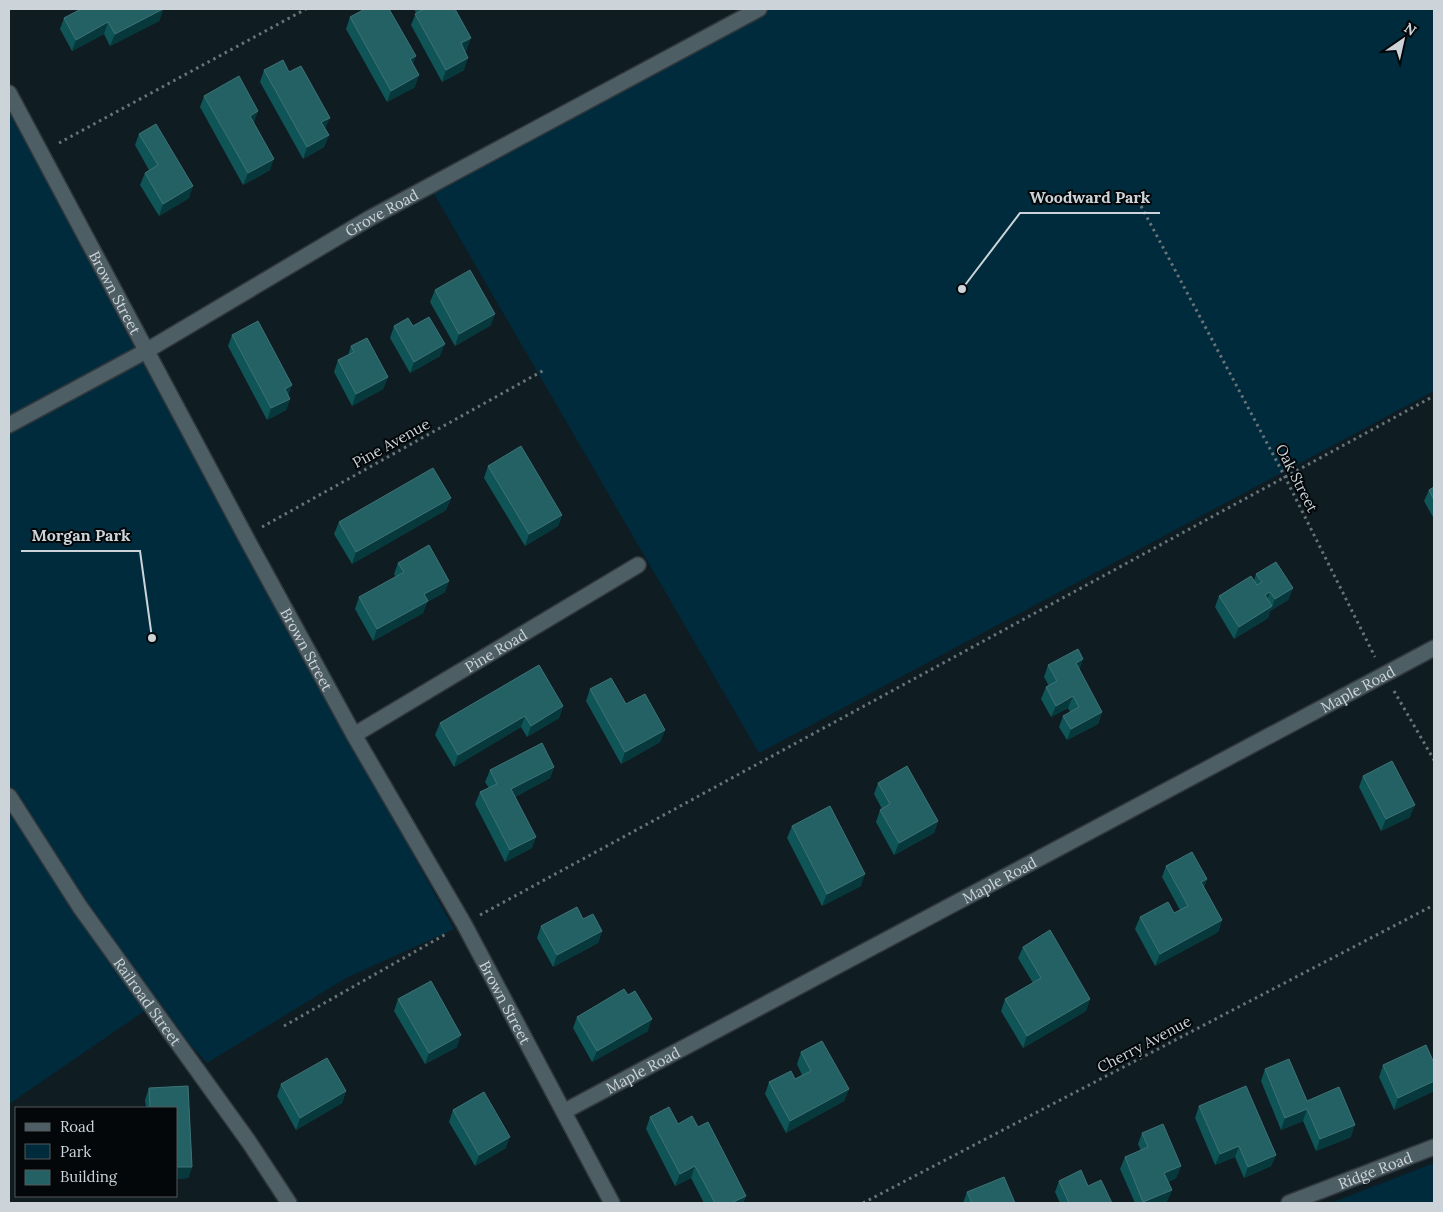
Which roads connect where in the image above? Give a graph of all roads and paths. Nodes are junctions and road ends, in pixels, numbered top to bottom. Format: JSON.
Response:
{"nodes":[{"id":1,"x":306,"y":9,"type":"edge"},
{"id":2,"x":759,"y":9,"type":"edge"},
{"id":3,"x":9,"y":93,"type":"edge"},
{"id":4,"x":41,"y":153,"type":"junction"},
{"id":5,"x":1141,"y":206,"type":"dead end"},
{"id":6,"x":146,"y":351,"type":"junction"},
{"id":7,"x":546,"y":369,"type":"dead end"},
{"id":8,"x":1434,"y":396,"type":"edge"},
{"id":9,"x":9,"y":425,"type":"edge"},
{"id":10,"x":1285,"y":477,"type":"junction"},
{"id":11,"x":246,"y":535,"type":"junction"},
{"id":12,"x":638,"y":565,"type":"dead end"},
{"id":13,"x":1434,"y":648,"type":"edge"},
{"id":14,"x":1385,"y":676,"type":"junction"},
{"id":15,"x":354,"y":736,"type":"junction"},
{"id":16,"x":1434,"y":760,"type":"edge"},
{"id":17,"x":9,"y":796,"type":"edge"},
{"id":18,"x":1434,"y":905,"type":"edge"},
{"id":19,"x":464,"y":924,"type":"junction"},
{"id":20,"x":284,"y":1026,"type":"dead end"},
{"id":21,"x":565,"y":1111,"type":"junction"},
{"id":22,"x":1434,"y":1146,"type":"edge"},
{"id":23,"x":289,"y":1203,"type":"edge"},
{"id":24,"x":612,"y":1203,"type":"edge"},
{"id":25,"x":863,"y":1203,"type":"edge"},
{"id":26,"x":1288,"y":1203,"type":"edge"}],
"edges":[{"from":1,"to":4,"type":"path"},
{"from":2,"to":6,"type":"street","name":"Grove Road"},
{"from":3,"to":4,"type":"street","name":"Brown Street"},
{"from":4,"to":6,"type":"street","name":"Brown Street"},
{"from":5,"to":10,"type":"path","name":"Oak Street"},
{"from":6,"to":9,"type":"street","name":"Grove Road"},
{"from":6,"to":11,"type":"street","name":"Brown Street"},
{"from":7,"to":11,"type":"path","name":"Pine Avenue"},
{"from":8,"to":10,"type":"path"},
{"from":10,"to":14,"type":"path","name":"Oak Street"},
{"from":10,"to":19,"type":"path"},
{"from":11,"to":15,"type":"street","name":"Brown Street"},
{"from":12,"to":15,"type":"street","name":"Pine Road"},
{"from":13,"to":14,"type":"street","name":"Maple Road"},
{"from":14,"to":16,"type":"path","name":"Oak Street"},
{"from":14,"to":21,"type":"street","name":"Maple Road"},
{"from":15,"to":19,"type":"street","name":"Brown Street"},
{"from":17,"to":23,"type":"street","name":"Railroad Street"},
{"from":18,"to":25,"type":"path","name":"Cherry Avenue"},
{"from":19,"to":20,"type":"path"},
{"from":19,"to":21,"type":"street","name":"Brown Street"},
{"from":21,"to":24,"type":"street","name":"Brown Street"},
{"from":22,"to":26,"type":"street","name":"Ridge Road"}]}
